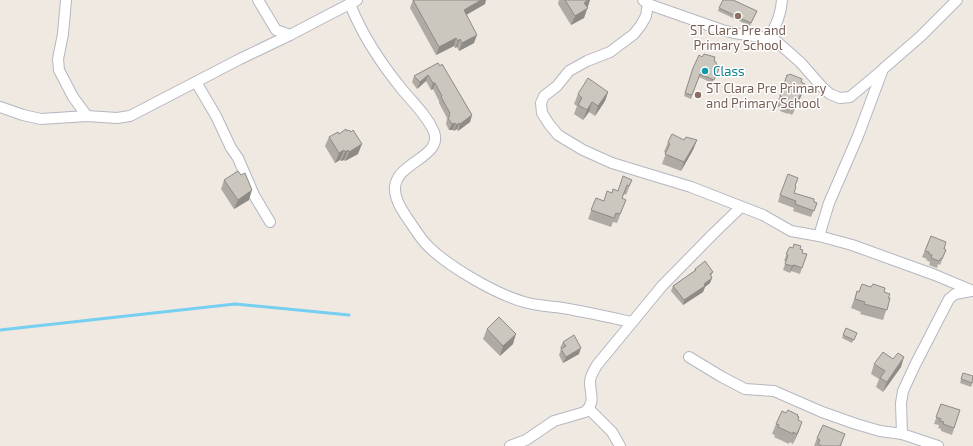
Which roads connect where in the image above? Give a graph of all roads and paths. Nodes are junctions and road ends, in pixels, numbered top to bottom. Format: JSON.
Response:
{"nodes":[{"id":1,"x":66,"y":0,"type":"edge"},
{"id":2,"x":258,"y":0,"type":"edge"},
{"id":3,"x":782,"y":0,"type":"edge"},
{"id":4,"x":957,"y":0,"type":"edge"},
{"id":5,"x":353,"y":2,"type":"edge"},
{"id":6,"x":645,"y":2,"type":"edge"},
{"id":7,"x":290,"y":36,"type":"junction"},
{"id":8,"x":769,"y":38,"type":"junction"},
{"id":9,"x":883,"y":69,"type":"junction"},
{"id":10,"x":196,"y":82,"type":"junction"},
{"id":11,"x":0,"y":107,"type":"edge"},
{"id":12,"x":87,"y":116,"type":"junction"},
{"id":13,"x":741,"y":207,"type":"junction"},
{"id":14,"x":270,"y":222,"type":"dead end"},
{"id":15,"x":818,"y":236,"type":"junction"},
{"id":16,"x":972,"y":291,"type":"edge"},
{"id":17,"x":631,"y":322,"type":"junction"},
{"id":18,"x":689,"y":357,"type":"dead end"},
{"id":19,"x":589,"y":409,"type":"junction"},
{"id":20,"x":902,"y":434,"type":"junction"},
{"id":21,"x":510,"y":446,"type":"edge"},
{"id":22,"x":620,"y":446,"type":"edge"},
{"id":23,"x":938,"y":446,"type":"edge"}],
"edges":[{"from":1,"to":12,"type":"street"},
{"from":2,"to":7,"type":"street"},
{"from":3,"to":8,"type":"street"},
{"from":4,"to":9,"type":"street"},
{"from":5,"to":7,"type":"street"},
{"from":5,"to":17,"type":"street"},
{"from":6,"to":8,"type":"street"},
{"from":6,"to":13,"type":"street"},
{"from":7,"to":10,"type":"street"},
{"from":8,"to":9,"type":"street"},
{"from":9,"to":15,"type":"street"},
{"from":10,"to":12,"type":"street"},
{"from":10,"to":14,"type":"street"},
{"from":11,"to":12,"type":"street"},
{"from":13,"to":15,"type":"street"},
{"from":13,"to":17,"type":"street"},
{"from":15,"to":16,"type":"street"},
{"from":16,"to":20,"type":"street"},
{"from":17,"to":19,"type":"street"},
{"from":18,"to":20,"type":"street"},
{"from":19,"to":21,"type":"street"},
{"from":19,"to":22,"type":"street"},
{"from":20,"to":23,"type":"street"}]}
